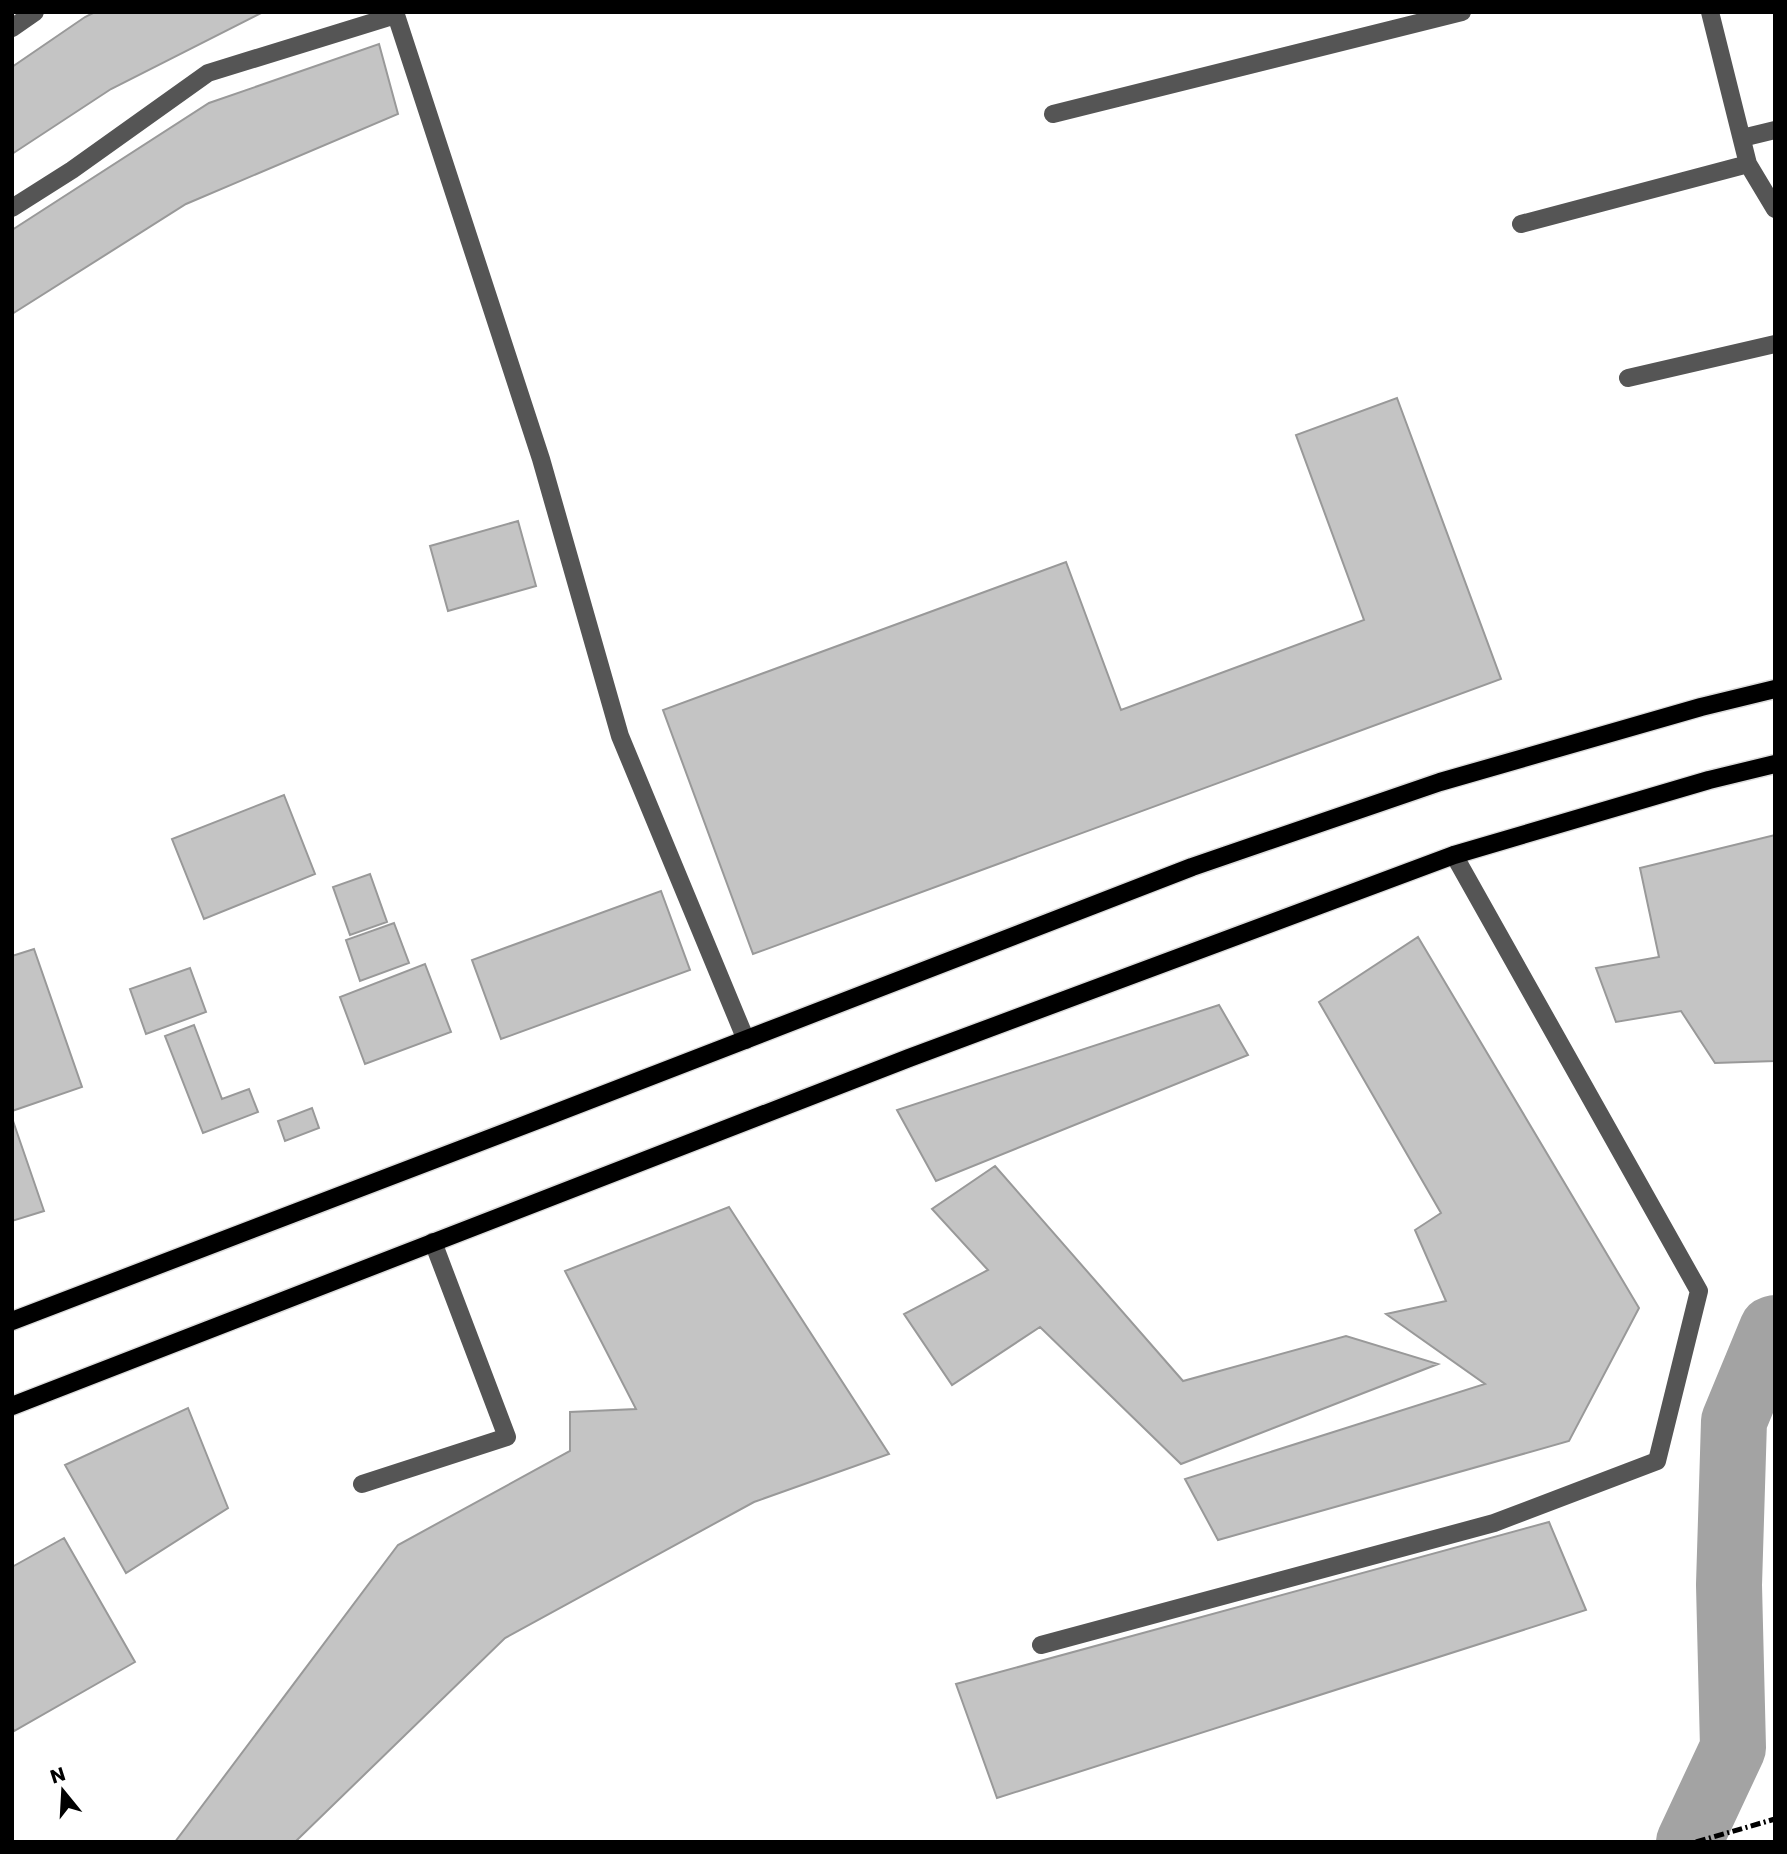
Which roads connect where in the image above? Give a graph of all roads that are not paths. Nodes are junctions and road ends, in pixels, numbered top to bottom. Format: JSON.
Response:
{"nodes":[{"id":1,"x":35,"y":12,"type":"edge"},
{"id":2,"x":1462,"y":12,"type":"edge"},
{"id":3,"x":1710,"y":12,"type":"edge"},
{"id":4,"x":395,"y":14,"type":"edge"},
{"id":5,"x":12,"y":28,"type":"edge"},
{"id":6,"x":1053,"y":114,"type":"dead end"},
{"id":7,"x":1775,"y":130,"type":"edge"},
{"id":8,"x":1742,"y":138,"type":"junction"},
{"id":9,"x":1748,"y":164,"type":"junction"},
{"id":10,"x":12,"y":208,"type":"edge"},
{"id":11,"x":1775,"y":209,"type":"edge"},
{"id":12,"x":1521,"y":224,"type":"dead end"},
{"id":13,"x":1775,"y":344,"type":"edge"},
{"id":14,"x":1628,"y":378,"type":"dead end"},
{"id":15,"x":1775,"y":689,"type":"edge"},
{"id":16,"x":1775,"y":764,"type":"edge"},
{"id":17,"x":1454,"y":855,"type":"junction"},
{"id":18,"x":746,"y":1040,"type":"junction"},
{"id":19,"x":433,"y":1242,"type":"junction"},
{"id":20,"x":12,"y":1321,"type":"edge"},
{"id":21,"x":12,"y":1406,"type":"edge"},
{"id":22,"x":362,"y":1484,"type":"dead end"},
{"id":23,"x":1041,"y":1645,"type":"dead end"}],
"edges":[{"from":1,"to":5,"type":"street"},
{"from":2,"to":6,"type":"street"},
{"from":3,"to":8,"type":"street"},
{"from":4,"to":10,"type":"street"},
{"from":4,"to":18,"type":"street"},
{"from":7,"to":8,"type":"street"},
{"from":8,"to":9,"type":"street"},
{"from":9,"to":11,"type":"street"},
{"from":9,"to":12,"type":"street"},
{"from":13,"to":14,"type":"street"},
{"from":15,"to":18,"type":"main road"},
{"from":16,"to":17,"type":"main road"},
{"from":17,"to":19,"type":"main road"},
{"from":17,"to":23,"type":"street"},
{"from":18,"to":20,"type":"main road"},
{"from":19,"to":21,"type":"main road"},
{"from":19,"to":22,"type":"street"}]}
